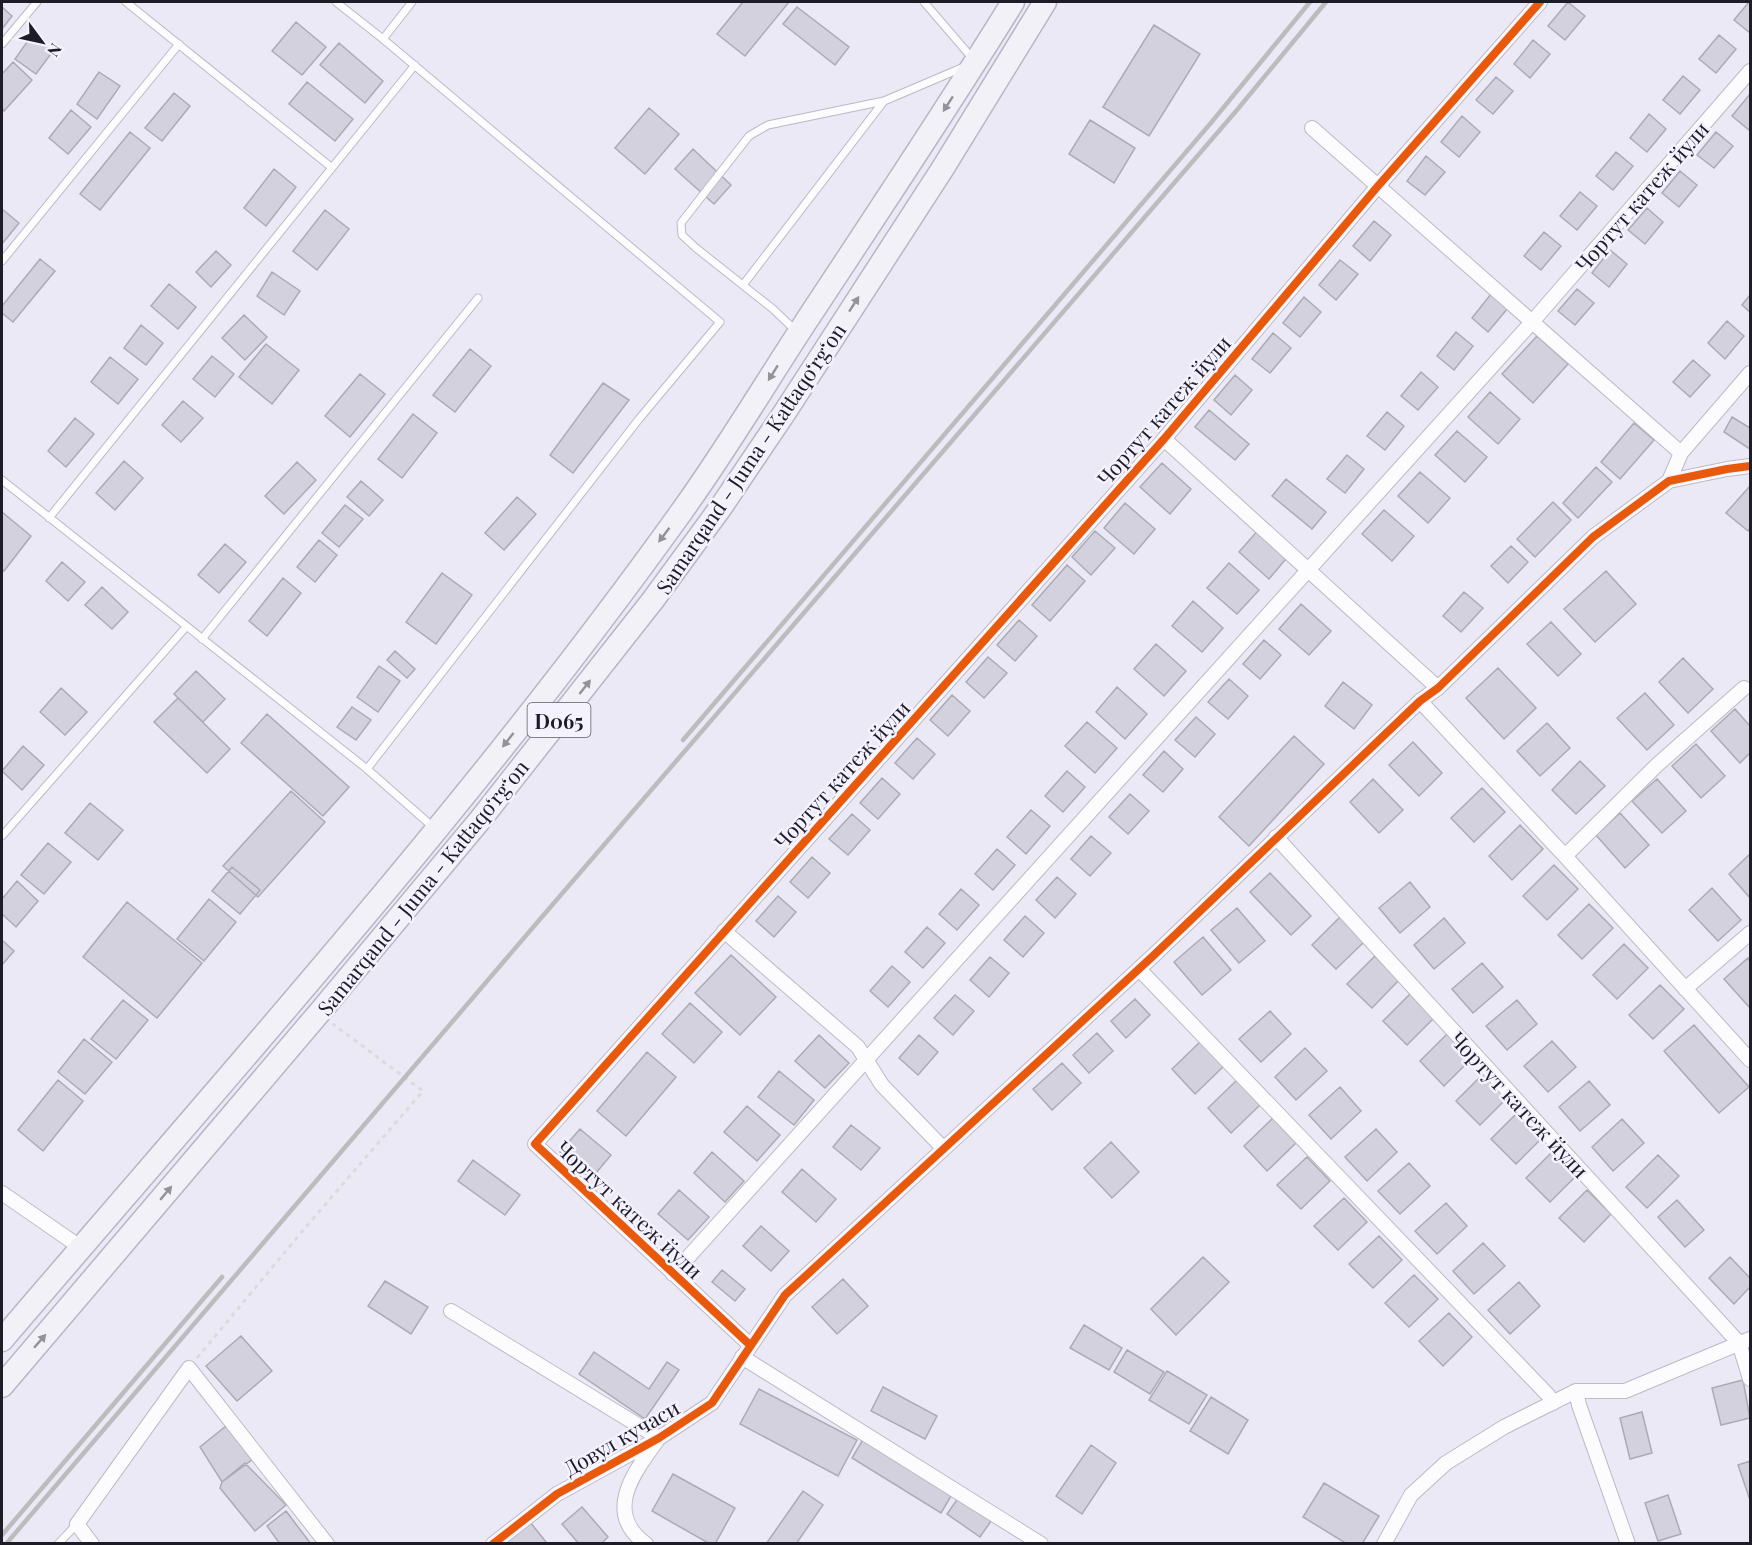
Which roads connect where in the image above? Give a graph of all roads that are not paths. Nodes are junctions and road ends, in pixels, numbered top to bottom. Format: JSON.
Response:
{"nodes":[{"id":1,"x":37,"y":2,"type":"edge"},
{"id":2,"x":126,"y":2,"type":"edge"},
{"id":3,"x":336,"y":2,"type":"edge"},
{"id":4,"x":412,"y":2,"type":"edge"},
{"id":5,"x":924,"y":2,"type":"edge"},
{"id":6,"x":1013,"y":2,"type":"edge"},
{"id":7,"x":1045,"y":2,"type":"edge"},
{"id":8,"x":1540,"y":2,"type":"edge"},
{"id":9,"x":383,"y":39,"type":"junction"},
{"id":10,"x":2,"y":44,"type":"edge"},
{"id":11,"x":178,"y":44,"type":"junction"},
{"id":12,"x":976,"y":62,"type":"junction"},
{"id":13,"x":415,"y":65,"type":"junction"},
{"id":14,"x":1750,"y":71,"type":"edge"},
{"id":15,"x":884,"y":101,"type":"junction"},
{"id":16,"x":1312,"y":128,"type":"dead end"},
{"id":17,"x":331,"y":167,"type":"junction"},
{"id":18,"x":1378,"y":186,"type":"junction"},
{"id":19,"x":2,"y":261,"type":"edge"},
{"id":20,"x":743,"y":285,"type":"junction"},
{"id":21,"x":478,"y":298,"type":"dead end"},
{"id":22,"x":1532,"y":322,"type":"junction"},
{"id":23,"x":798,"y":334,"type":"junction"},
{"id":24,"x":1750,"y":373,"type":"edge"},
{"id":25,"x":1164,"y":439,"type":"junction"},
{"id":26,"x":1681,"y":453,"type":"junction"},
{"id":27,"x":1750,"y":466,"type":"edge"},
{"id":28,"x":2,"y":480,"type":"edge"},
{"id":29,"x":1669,"y":482,"type":"junction"},
{"id":30,"x":49,"y":518,"type":"junction"},
{"id":31,"x":1308,"y":570,"type":"junction"},
{"id":32,"x":186,"y":627,"type":"junction"},
{"id":33,"x":202,"y":639,"type":"junction"},
{"id":34,"x":1438,"y":688,"type":"junction"},
{"id":35,"x":1744,"y":688,"type":"dead end"},
{"id":36,"x":1420,"y":701,"type":"junction"},
{"id":37,"x":367,"y":769,"type":"junction"},
{"id":38,"x":437,"y":830,"type":"junction"},
{"id":39,"x":2,"y":836,"type":"edge"},
{"id":40,"x":1276,"y":837,"type":"junction"},
{"id":41,"x":1565,"y":856,"type":"junction"},
{"id":42,"x":724,"y":932,"type":"junction"},
{"id":43,"x":1750,"y":933,"type":"edge"},
{"id":44,"x":1139,"y":969,"type":"junction"},
{"id":45,"x":1685,"y":989,"type":"junction"},
{"id":46,"x":276,"y":1023,"type":"junction"},
{"id":47,"x":296,"y":1040,"type":"junction"},
{"id":48,"x":866,"y":1060,"type":"junction"},
{"id":49,"x":1750,"y":1060,"type":"edge"},
{"id":50,"x":943,"y":1148,"type":"junction"},
{"id":51,"x":2,"y":1193,"type":"edge"},
{"id":52,"x":80,"y":1247,"type":"junction"},
{"id":53,"x":673,"y":1274,"type":"junction"},
{"id":54,"x":451,"y":1311,"type":"dead end"},
{"id":55,"x":2,"y":1340,"type":"edge"},
{"id":56,"x":1745,"y":1341,"type":"edge"},
{"id":57,"x":750,"y":1345,"type":"junction"},
{"id":58,"x":742,"y":1358,"type":"junction"},
{"id":59,"x":1750,"y":1379,"type":"edge"},
{"id":60,"x":2,"y":1386,"type":"edge"},
{"id":61,"x":1576,"y":1391,"type":"junction"},
{"id":62,"x":1552,"y":1402,"type":"junction"},
{"id":63,"x":659,"y":1438,"type":"junction"},
{"id":64,"x":77,"y":1524,"type":"junction"},
{"id":65,"x":58,"y":1544,"type":"edge"},
{"id":66,"x":92,"y":1544,"type":"edge"},
{"id":67,"x":327,"y":1544,"type":"edge"},
{"id":68,"x":493,"y":1544,"type":"edge"},
{"id":69,"x":646,"y":1544,"type":"edge"},
{"id":70,"x":1041,"y":1544,"type":"edge"},
{"id":71,"x":1384,"y":1544,"type":"edge"},
{"id":72,"x":1628,"y":1544,"type":"edge"}],
"edges":[{"from":1,"to":10,"type":"lane"},
{"from":2,"to":11,"type":"lane"},
{"from":3,"to":9,"type":"lane"},
{"from":4,"to":9,"type":"lane"},
{"from":5,"to":12,"type":"lane"},
{"from":6,"to":12,"type":"main road","name":"Samarqand - Juma - Kattaqo‘rg‘on","number":"D065"},
{"from":47,"to":7,"type":"main road","name":"Samarqand - Juma - Kattaqo‘rg‘on","number":"D065","one_way":true},
{"from":8,"to":18,"type":"street","name":"Чортут катеж йули"},
{"from":9,"to":13,"type":"lane"},
{"from":11,"to":17,"type":"lane"},
{"from":11,"to":19,"type":"lane"},
{"from":12,"to":15,"type":"lane"},
{"from":12,"to":23,"type":"main road","name":"Samarqand - Juma - Kattaqo‘rg‘on","number":"D065","one_way":true},
{"from":13,"to":17,"type":"lane"},
{"from":13,"to":37,"type":"lane"},
{"from":14,"to":22,"type":"street","name":"Чортут катеж йули"},
{"from":15,"to":20,"type":"lane"},
{"from":15,"to":20,"type":"lane"},
{"from":16,"to":18,"type":"street"},
{"from":17,"to":30,"type":"lane"},
{"from":18,"to":22,"type":"street"},
{"from":18,"to":25,"type":"street","name":"Чортут катеж йули"},
{"from":20,"to":23,"type":"lane"},
{"from":21,"to":33,"type":"lane"},
{"from":22,"to":26,"type":"street"},
{"from":22,"to":31,"type":"street","name":"Чортут катеж йули"},
{"from":23,"to":38,"type":"main road","name":"Samarqand - Juma - Kattaqo‘rg‘on","number":"D065","one_way":true},
{"from":24,"to":26,"type":"street"},
{"from":25,"to":31,"type":"street","name":"Чортут катеж йули"},
{"from":25,"to":42,"type":"street","name":"Чортут катеж йули"},
{"from":26,"to":29,"type":"street"},
{"from":27,"to":29,"type":"street"},
{"from":28,"to":30,"type":"lane"},
{"from":29,"to":34,"type":"street"},
{"from":30,"to":32,"type":"lane"},
{"from":31,"to":34,"type":"street","name":"Чортут катеж йули"},
{"from":31,"to":48,"type":"street","name":"Чортут катеж йули"},
{"from":32,"to":33,"type":"lane"},
{"from":32,"to":39,"type":"lane"},
{"from":33,"to":37,"type":"lane"},
{"from":34,"to":36,"type":"street"},
{"from":35,"to":41,"type":"street"},
{"from":36,"to":40,"type":"street"},
{"from":36,"to":41,"type":"street"},
{"from":37,"to":38,"type":"lane"},
{"from":38,"to":46,"type":"main road","name":"Samarqand - Juma - Kattaqo‘rg‘on","number":"D065"},
{"from":40,"to":44,"type":"street"},
{"from":40,"to":56,"type":"street","name":"Чортут катеж йули"},
{"from":41,"to":45,"type":"street"},
{"from":42,"to":48,"type":"street"},
{"from":42,"to":53,"type":"street","name":"Чортут катеж йули"},
{"from":43,"to":45,"type":"street"},
{"from":44,"to":50,"type":"street"},
{"from":44,"to":62,"type":"street"},
{"from":45,"to":49,"type":"street"},
{"from":46,"to":47,"type":"main road"},
{"from":46,"to":52,"type":"main road","name":"Samarqand - Juma - Kattaqo‘rg‘on","number":"D065"},
{"from":60,"to":47,"type":"main road","name":"Samarqand - Juma - Kattaqo‘rg‘on","number":"D065","one_way":true},
{"from":48,"to":50,"type":"street"},
{"from":48,"to":53,"type":"street","name":"Чортут катеж йули"},
{"from":50,"to":57,"type":"street"},
{"from":51,"to":52,"type":"street"},
{"from":52,"to":55,"type":"main road","name":"Samarqand - Juma - Kattaqo‘rg‘on","number":"D065"},
{"from":53,"to":57,"type":"street","name":"Чортут катеж йули"},
{"from":54,"to":63,"type":"street"},
{"from":56,"to":59,"type":"street","name":"Чортут катеж йули"},
{"from":56,"to":61,"type":"street"},
{"from":57,"to":58,"type":"street","name":"Довул кучаси"},
{"from":58,"to":63,"type":"street","name":"Довул кучаси"},
{"from":58,"to":70,"type":"street"},
{"from":61,"to":62,"type":"street"},
{"from":61,"to":72,"type":"street"},
{"from":62,"to":71,"type":"street"},
{"from":63,"to":68,"type":"street","name":"Довул кучаси"},
{"from":63,"to":69,"type":"street"},
{"from":64,"to":65,"type":"lane"},
{"from":64,"to":66,"type":"street"},
{"from":64,"to":67,"type":"street"}]}
